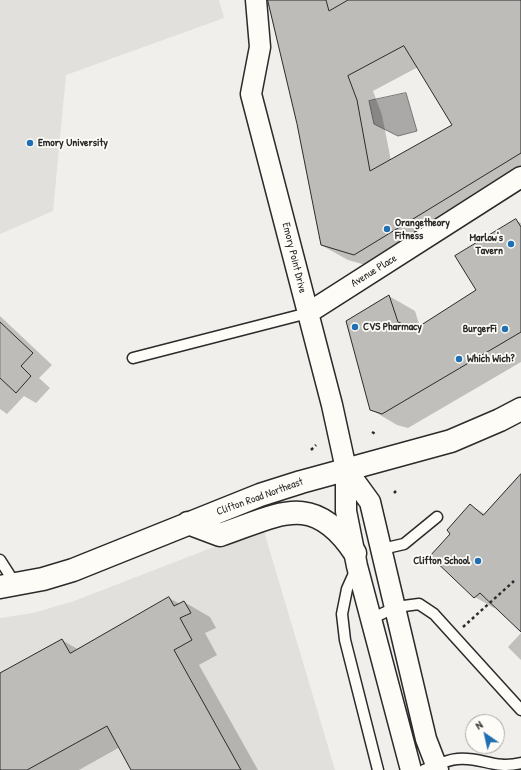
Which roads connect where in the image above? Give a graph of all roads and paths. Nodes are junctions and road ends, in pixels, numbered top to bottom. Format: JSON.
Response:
{"nodes":[{"id":1,"x":256,"y":0,"type":"edge"},
{"id":2,"x":521,"y":177,"type":"edge"},
{"id":3,"x":308,"y":312,"type":"junction"},
{"id":4,"x":133,"y":358,"type":"dead end"},
{"id":5,"x":521,"y":409,"type":"edge"},
{"id":6,"x":372,"y":432,"type":"dead end"},
{"id":7,"x":376,"y":435,"type":"dead end"},
{"id":8,"x":316,"y":445,"type":"dead end"},
{"id":9,"x":311,"y":450,"type":"dead end"},
{"id":10,"x":346,"y":469,"type":"junction"},
{"id":11,"x":437,"y":517,"type":"dead end"},
{"id":12,"x":188,"y":523,"type":"junction"},
{"id":13,"x":382,"y":549,"type":"junction"},
{"id":14,"x":0,"y":560,"type":"edge"},
{"id":15,"x":356,"y":560,"type":"junction"},
{"id":16,"x":514,"y":581,"type":"dead end"},
{"id":17,"x":8,"y":586,"type":"edge"},
{"id":18,"x":396,"y":607,"type":"junction"},
{"id":19,"x":371,"y":619,"type":"junction"},
{"id":20,"x":452,"y":636,"type":"junction"},
{"id":21,"x":521,"y":710,"type":"edge"},
{"id":22,"x":521,"y":764,"type":"edge"},
{"id":23,"x":432,"y":768,"type":"edge"},
{"id":24,"x":378,"y":770,"type":"edge"},
{"id":25,"x":411,"y":770,"type":"edge"}],
"edges":[{"from":1,"to":3,"type":"street","name":"Emory Point Drive"},
{"from":2,"to":3,"type":"street","name":"Avenue Place"},
{"from":3,"to":4,"type":"lane"},
{"from":3,"to":10,"type":"street","name":"Emory Point Drive"},
{"from":5,"to":10,"type":"main road","name":"Clifton Road Northeast"},
{"from":6,"to":7,"type":"path"},
{"from":8,"to":9,"type":"path"},
{"from":10,"to":12,"type":"main road","name":"Clifton Road Northeast"},
{"from":10,"to":13,"type":"street"},
{"from":10,"to":15,"type":"street"},
{"from":11,"to":13,"type":"lane"},
{"from":12,"to":15,"type":"main road"},
{"from":12,"to":17,"type":"main road","name":"Clifton Road Northeast"},
{"from":13,"to":18,"type":"street"},
{"from":14,"to":17,"type":"lane"},
{"from":15,"to":19,"type":"street"},
{"from":15,"to":24,"type":"lane"},
{"from":16,"to":20,"type":"path"},
{"from":18,"to":19,"type":"lane"},
{"from":18,"to":20,"type":"lane"},
{"from":18,"to":23,"type":"street"},
{"from":19,"to":25,"type":"street"},
{"from":20,"to":21,"type":"lane"},
{"from":22,"to":23,"type":"lane"}]}
